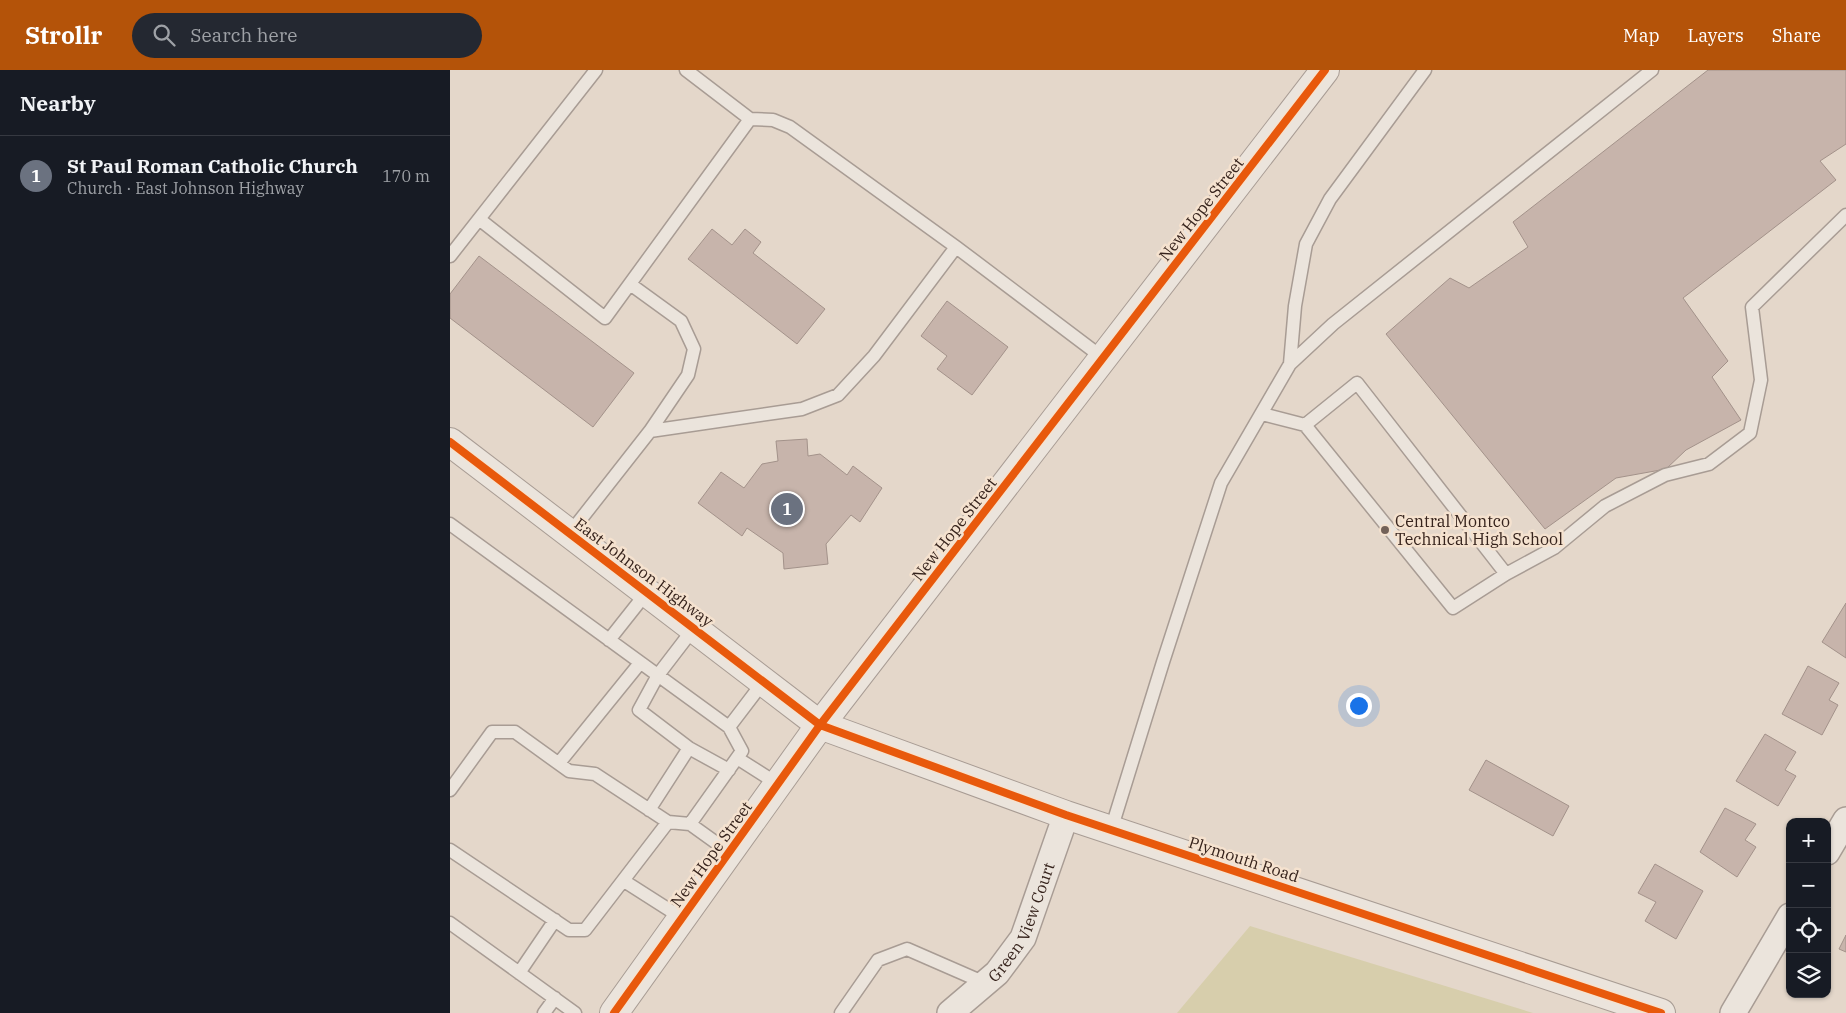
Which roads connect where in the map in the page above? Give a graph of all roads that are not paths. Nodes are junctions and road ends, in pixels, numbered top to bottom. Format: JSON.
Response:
{"nodes":[{"id":1,"x":596,"y":70,"type":"edge"},
{"id":2,"x":686,"y":70,"type":"edge"},
{"id":3,"x":1424,"y":70,"type":"edge"},
{"id":4,"x":1652,"y":70,"type":"edge"},
{"id":5,"x":1316,"y":73,"type":"edge"},
{"id":6,"x":750,"y":119,"type":"junction"},
{"id":7,"x":1846,"y":215,"type":"edge"},
{"id":8,"x":479,"y":219,"type":"junction"},
{"id":9,"x":956,"y":247,"type":"junction"},
{"id":10,"x":450,"y":256,"type":"edge"},
{"id":11,"x":630,"y":284,"type":"junction"},
{"id":12,"x":1103,"y":358,"type":"junction"},
{"id":13,"x":1290,"y":364,"type":"junction"},
{"id":14,"x":1262,"y":414,"type":"junction"},
{"id":15,"x":1305,"y":425,"type":"junction"},
{"id":16,"x":650,"y":431,"type":"junction"},
{"id":17,"x":450,"y":442,"type":"edge"},
{"id":18,"x":450,"y":524,"type":"edge"},
{"id":19,"x":570,"y":533,"type":"junction"},
{"id":20,"x":1506,"y":574,"type":"junction"},
{"id":21,"x":647,"y":592,"type":"junction"},
{"id":22,"x":694,"y":628,"type":"junction"},
{"id":23,"x":609,"y":640,"type":"junction"},
{"id":24,"x":640,"y":662,"type":"junction"},
{"id":25,"x":658,"y":675,"type":"junction"},
{"id":26,"x":764,"y":681,"type":"junction"},
{"id":27,"x":820,"y":725,"type":"junction"},
{"id":28,"x":730,"y":727,"type":"junction"},
{"id":29,"x":688,"y":748,"type":"junction"},
{"id":30,"x":738,"y":758,"type":"junction"},
{"id":31,"x":559,"y":763,"type":"junction"},
{"id":32,"x":729,"y":770,"type":"junction"},
{"id":33,"x":778,"y":784,"type":"junction"},
{"id":34,"x":450,"y":790,"type":"edge"},
{"id":35,"x":649,"y":810,"type":"junction"},
{"id":36,"x":1066,"y":815,"type":"junction"},
{"id":37,"x":1846,"y":820,"type":"edge"},
{"id":38,"x":668,"y":822,"type":"junction"},
{"id":39,"x":690,"y":824,"type":"junction"},
{"id":40,"x":1112,"y":830,"type":"junction"},
{"id":41,"x":1831,"y":845,"type":"edge"},
{"id":42,"x":450,"y":850,"type":"edge"},
{"id":43,"x":729,"y":852,"type":"junction"},
{"id":44,"x":624,"y":881,"type":"junction"},
{"id":45,"x":682,"y":918,"type":"junction"},
{"id":46,"x":555,"y":920,"type":"junction"},
{"id":47,"x":450,"y":923,"type":"edge"},
{"id":48,"x":1786,"y":923,"type":"edge"},
{"id":49,"x":519,"y":972,"type":"junction"},
{"id":50,"x":985,"y":983,"type":"junction"},
{"id":51,"x":555,"y":998,"type":"junction"},
{"id":52,"x":544,"y":1013,"type":"edge"},
{"id":53,"x":575,"y":1013,"type":"edge"},
{"id":54,"x":614,"y":1013,"type":"edge"},
{"id":55,"x":840,"y":1013,"type":"edge"},
{"id":56,"x":950,"y":1013,"type":"edge"},
{"id":57,"x":1661,"y":1013,"type":"edge"},
{"id":58,"x":1733,"y":1013,"type":"edge"}],
"edges":[{"from":1,"to":8,"type":"lane"},
{"from":2,"to":6,"type":"lane"},
{"from":3,"to":13,"type":"lane"},
{"from":4,"to":13,"type":"lane"},
{"from":5,"to":12,"type":"street","name":"New Hope Street"},
{"from":6,"to":9,"type":"lane"},
{"from":6,"to":11,"type":"lane"},
{"from":7,"to":20,"type":"lane"},
{"from":8,"to":10,"type":"lane"},
{"from":8,"to":11,"type":"lane"},
{"from":9,"to":12,"type":"lane"},
{"from":9,"to":16,"type":"lane"},
{"from":11,"to":16,"type":"lane"},
{"from":12,"to":27,"type":"street","name":"New Hope Street"},
{"from":13,"to":14,"type":"lane"},
{"from":14,"to":15,"type":"lane"},
{"from":14,"to":40,"type":"lane"},
{"from":15,"to":20,"type":"lane"},
{"from":15,"to":20,"type":"lane"},
{"from":16,"to":19,"type":"lane"},
{"from":17,"to":19,"type":"street","name":"East Johnson Highway"},
{"from":18,"to":23,"type":"lane"},
{"from":19,"to":21,"type":"street","name":"East Johnson Highway"},
{"from":21,"to":22,"type":"street","name":"East Johnson Highway"},
{"from":21,"to":23,"type":"lane"},
{"from":22,"to":25,"type":"lane"},
{"from":22,"to":26,"type":"street","name":"East Johnson Highway"},
{"from":23,"to":24,"type":"lane"},
{"from":24,"to":25,"type":"lane"},
{"from":24,"to":31,"type":"lane"},
{"from":25,"to":28,"type":"lane"},
{"from":25,"to":29,"type":"lane"},
{"from":26,"to":27,"type":"street","name":"East Johnson Highway"},
{"from":26,"to":28,"type":"lane"},
{"from":27,"to":33,"type":"street","name":"New Hope Street"},
{"from":27,"to":36,"type":"street","name":"Plymouth Road"},
{"from":28,"to":30,"type":"lane"},
{"from":29,"to":32,"type":"lane"},
{"from":29,"to":35,"type":"lane"},
{"from":30,"to":32,"type":"lane"},
{"from":30,"to":33,"type":"lane"},
{"from":31,"to":34,"type":"lane"},
{"from":31,"to":35,"type":"lane"},
{"from":32,"to":39,"type":"lane"},
{"from":33,"to":43,"type":"street","name":"New Hope Street"},
{"from":35,"to":38,"type":"lane"},
{"from":36,"to":40,"type":"street","name":"Plymouth Road"},
{"from":36,"to":50,"type":"street","name":"Green View Court"},
{"from":37,"to":41,"type":"street"},
{"from":38,"to":39,"type":"lane"},
{"from":38,"to":44,"type":"lane"},
{"from":39,"to":43,"type":"lane"},
{"from":40,"to":57,"type":"street","name":"Plymouth Road"},
{"from":42,"to":46,"type":"lane"},
{"from":43,"to":45,"type":"street","name":"New Hope Street"},
{"from":44,"to":45,"type":"lane"},
{"from":44,"to":46,"type":"lane"},
{"from":45,"to":54,"type":"street","name":"New Hope Street"},
{"from":46,"to":49,"type":"lane"},
{"from":47,"to":49,"type":"lane"},
{"from":48,"to":58,"type":"street"},
{"from":49,"to":51,"type":"lane"},
{"from":50,"to":55,"type":"lane"},
{"from":50,"to":56,"type":"street","name":"Green View Court"},
{"from":51,"to":52,"type":"lane"},
{"from":51,"to":53,"type":"lane"}]}
